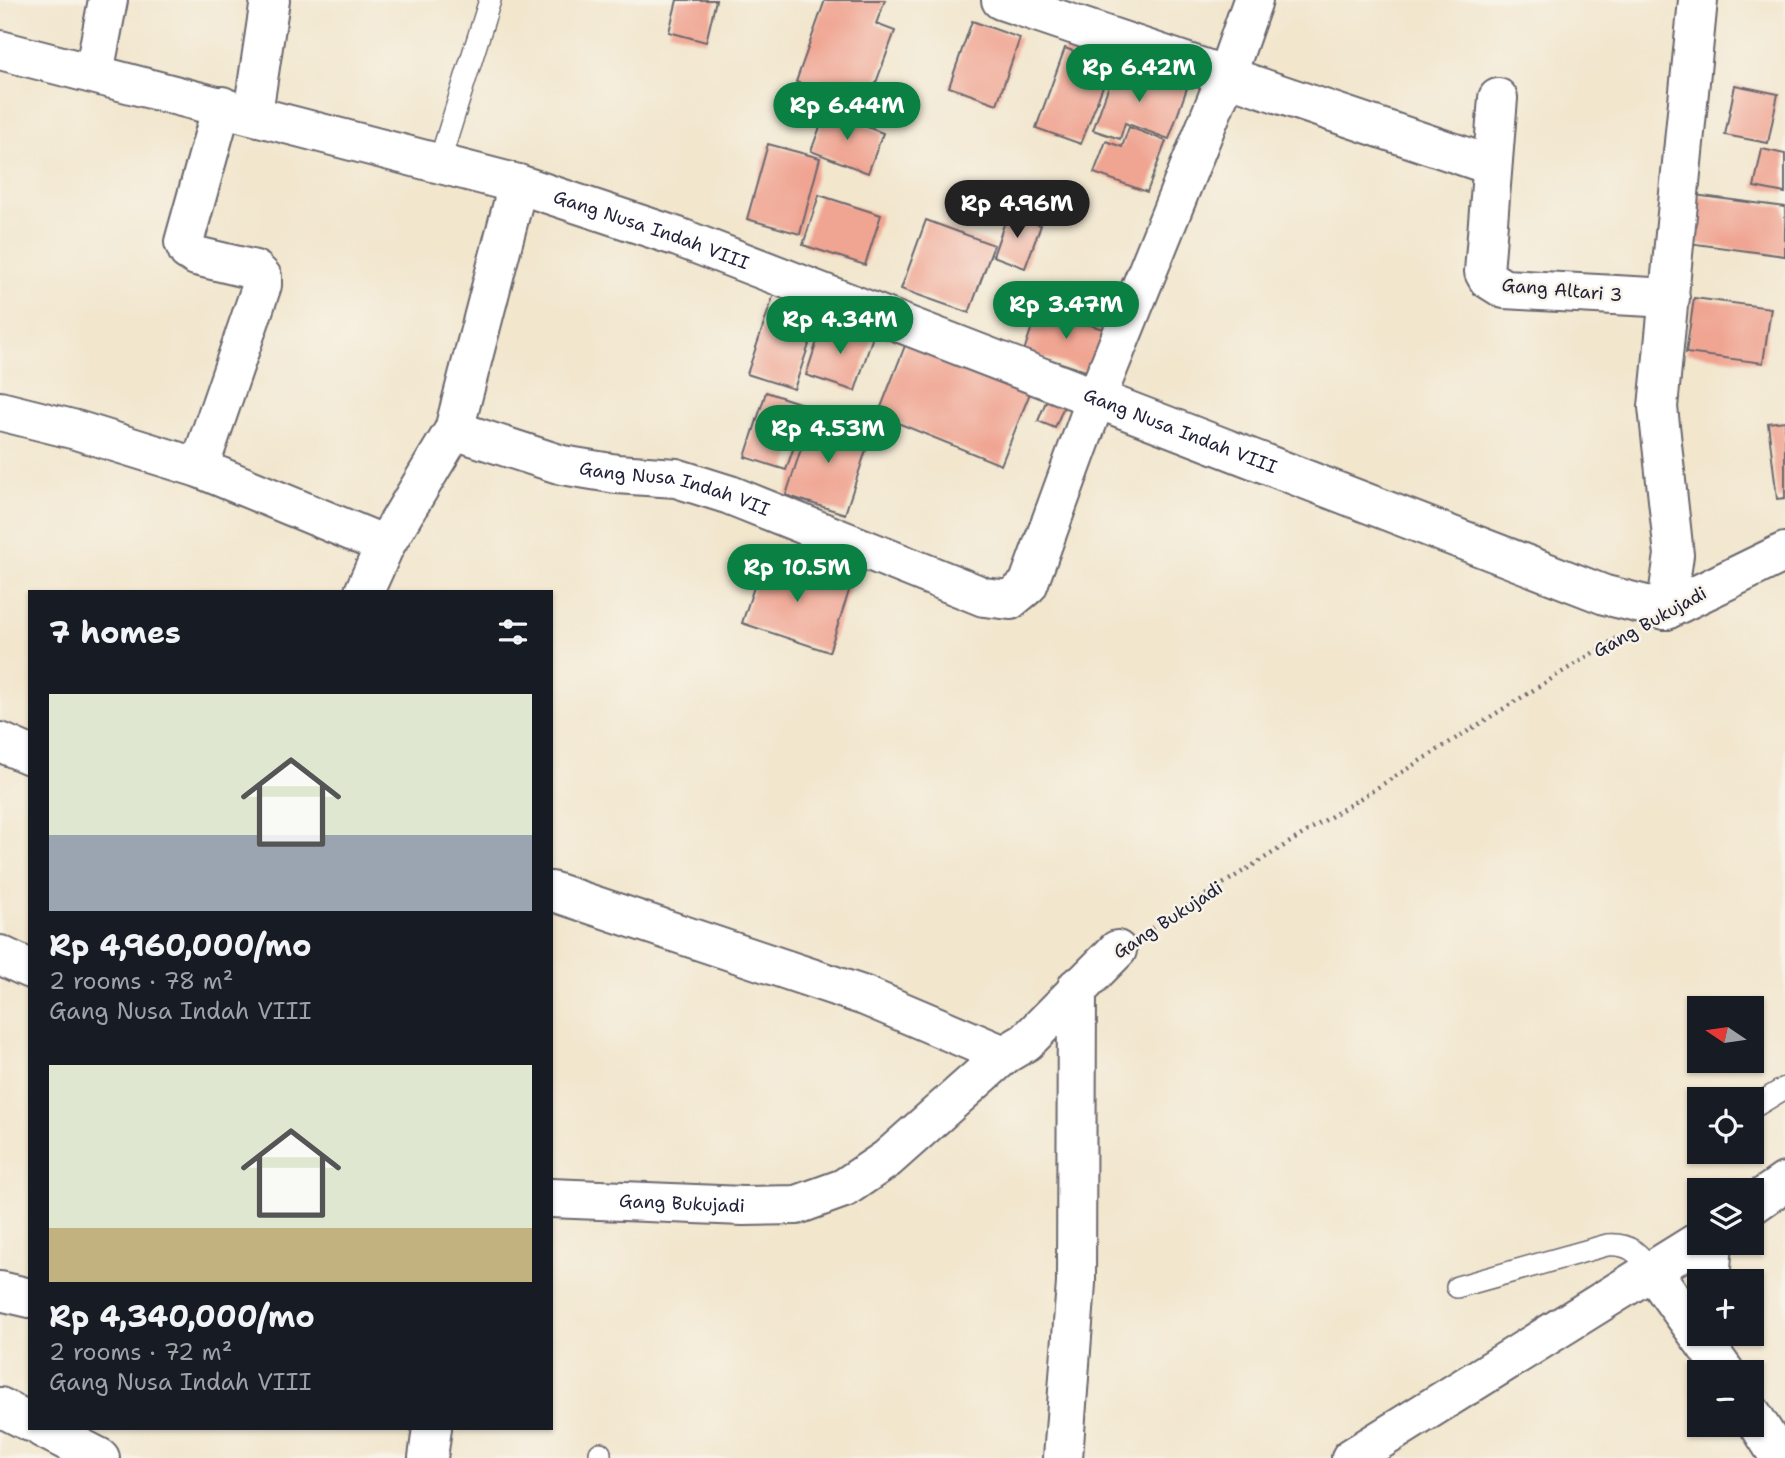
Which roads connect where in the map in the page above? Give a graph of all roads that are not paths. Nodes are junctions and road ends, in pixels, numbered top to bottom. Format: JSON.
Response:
{"nodes":[{"id":1,"x":108,"y":0,"type":"edge"},
{"id":2,"x":270,"y":0,"type":"edge"},
{"id":3,"x":491,"y":0,"type":"edge"},
{"id":4,"x":1001,"y":0,"type":"edge"},
{"id":5,"x":1253,"y":0,"type":"edge"},
{"id":6,"x":1698,"y":0,"type":"edge"},
{"id":7,"x":0,"y":50,"type":"edge"},
{"id":8,"x":94,"y":73,"type":"junction"},
{"id":9,"x":1226,"y":78,"type":"junction"},
{"id":10,"x":1498,"y":98,"type":"dead end"},
{"id":11,"x":237,"y":109,"type":"junction"},
{"id":12,"x":439,"y":163,"type":"junction"},
{"id":13,"x":1490,"y":165,"type":"junction"},
{"id":14,"x":518,"y":184,"type":"junction"},
{"id":15,"x":1670,"y":298,"type":"junction"},
{"id":16,"x":1097,"y":396,"type":"junction"},
{"id":17,"x":0,"y":411,"type":"edge"},
{"id":18,"x":454,"y":429,"type":"junction"},
{"id":19,"x":200,"y":468,"type":"junction"},
{"id":20,"x":386,"y":545,"type":"junction"},
{"id":21,"x":1785,"y":552,"type":"edge"},
{"id":22,"x":365,"y":590,"type":"edge"},
{"id":23,"x":1666,"y":610,"type":"junction"},
{"id":24,"x":0,"y":742,"type":"edge"},
{"id":25,"x":28,"y":754,"type":"edge"},
{"id":26,"x":553,"y":892,"type":"edge"},
{"id":27,"x":1117,"y":950,"type":"road end"},
{"id":28,"x":1077,"y":987,"type":"junction"},
{"id":29,"x":1004,"y":1055,"type":"junction"},
{"id":30,"x":1785,"y":1088,"type":"edge"},
{"id":31,"x":1764,"y":1101,"type":"edge"},
{"id":32,"x":1785,"y":1182,"type":"edge"},
{"id":33,"x":1764,"y":1197,"type":"edge"},
{"id":34,"x":553,"y":1198,"type":"edge"},
{"id":35,"x":1687,"y":1249,"type":"edge"},
{"id":36,"x":1653,"y":1272,"type":"junction"},
{"id":37,"x":1457,"y":1287,"type":"dead end"},
{"id":38,"x":0,"y":1290,"type":"edge"},
{"id":39,"x":28,"y":1297,"type":"edge"},
{"id":40,"x":1687,"y":1315,"type":"edge"},
{"id":41,"x":0,"y":1407,"type":"edge"},
{"id":42,"x":28,"y":1421,"type":"edge"},
{"id":43,"x":46,"y":1430,"type":"edge"},
{"id":44,"x":432,"y":1430,"type":"edge"},
{"id":45,"x":1764,"y":1433,"type":"edge"},
{"id":46,"x":100,"y":1458,"type":"edge"},
{"id":47,"x":428,"y":1458,"type":"edge"},
{"id":48,"x":1063,"y":1458,"type":"edge"},
{"id":49,"x":1351,"y":1458,"type":"edge"},
{"id":50,"x":1780,"y":1458,"type":"edge"}],
"edges":[{"from":1,"to":8,"type":"street"},
{"from":2,"to":11,"type":"street"},
{"from":3,"to":12,"type":"lane"},
{"from":4,"to":9,"type":"street"},
{"from":5,"to":9,"type":"street"},
{"from":6,"to":15,"type":"street"},
{"from":7,"to":8,"type":"street","name":"Gang Nusa Indah VIII"},
{"from":8,"to":11,"type":"street","name":"Gang Nusa Indah VIII"},
{"from":9,"to":13,"type":"street"},
{"from":9,"to":16,"type":"street"},
{"from":10,"to":13,"type":"street","name":"Gang Altari 3"},
{"from":11,"to":12,"type":"street","name":"Gang Nusa Indah VIII"},
{"from":11,"to":19,"type":"street"},
{"from":12,"to":14,"type":"street","name":"Gang Nusa Indah VIII"},
{"from":13,"to":15,"type":"street","name":"Gang Altari 3"},
{"from":14,"to":16,"type":"street","name":"Gang Nusa Indah VIII"},
{"from":14,"to":18,"type":"street"},
{"from":15,"to":23,"type":"street"},
{"from":16,"to":18,"type":"street","name":"Gang Nusa Indah VII"},
{"from":16,"to":23,"type":"street","name":"Gang Nusa Indah VIII"},
{"from":17,"to":19,"type":"street"},
{"from":18,"to":20,"type":"street"},
{"from":19,"to":20,"type":"street"},
{"from":20,"to":22,"type":"street"},
{"from":21,"to":23,"type":"street","name":"Gang Bukujadi"},
{"from":24,"to":25,"type":"street"},
{"from":26,"to":29,"type":"street"},
{"from":27,"to":28,"type":"street","name":"Gang Bukujadi"},
{"from":28,"to":29,"type":"street","name":"Gang Bukujadi"},
{"from":28,"to":48,"type":"street"},
{"from":29,"to":34,"type":"street","name":"Gang Bukujadi"},
{"from":30,"to":31,"type":"lane"},
{"from":32,"to":33,"type":"street"},
{"from":35,"to":36,"type":"street"},
{"from":36,"to":37,"type":"lane"},
{"from":36,"to":40,"type":"street"},
{"from":36,"to":49,"type":"street"},
{"from":38,"to":39,"type":"street"},
{"from":41,"to":42,"type":"street"},
{"from":43,"to":46,"type":"street"},
{"from":44,"to":47,"type":"street"},
{"from":45,"to":50,"type":"street"}]}
